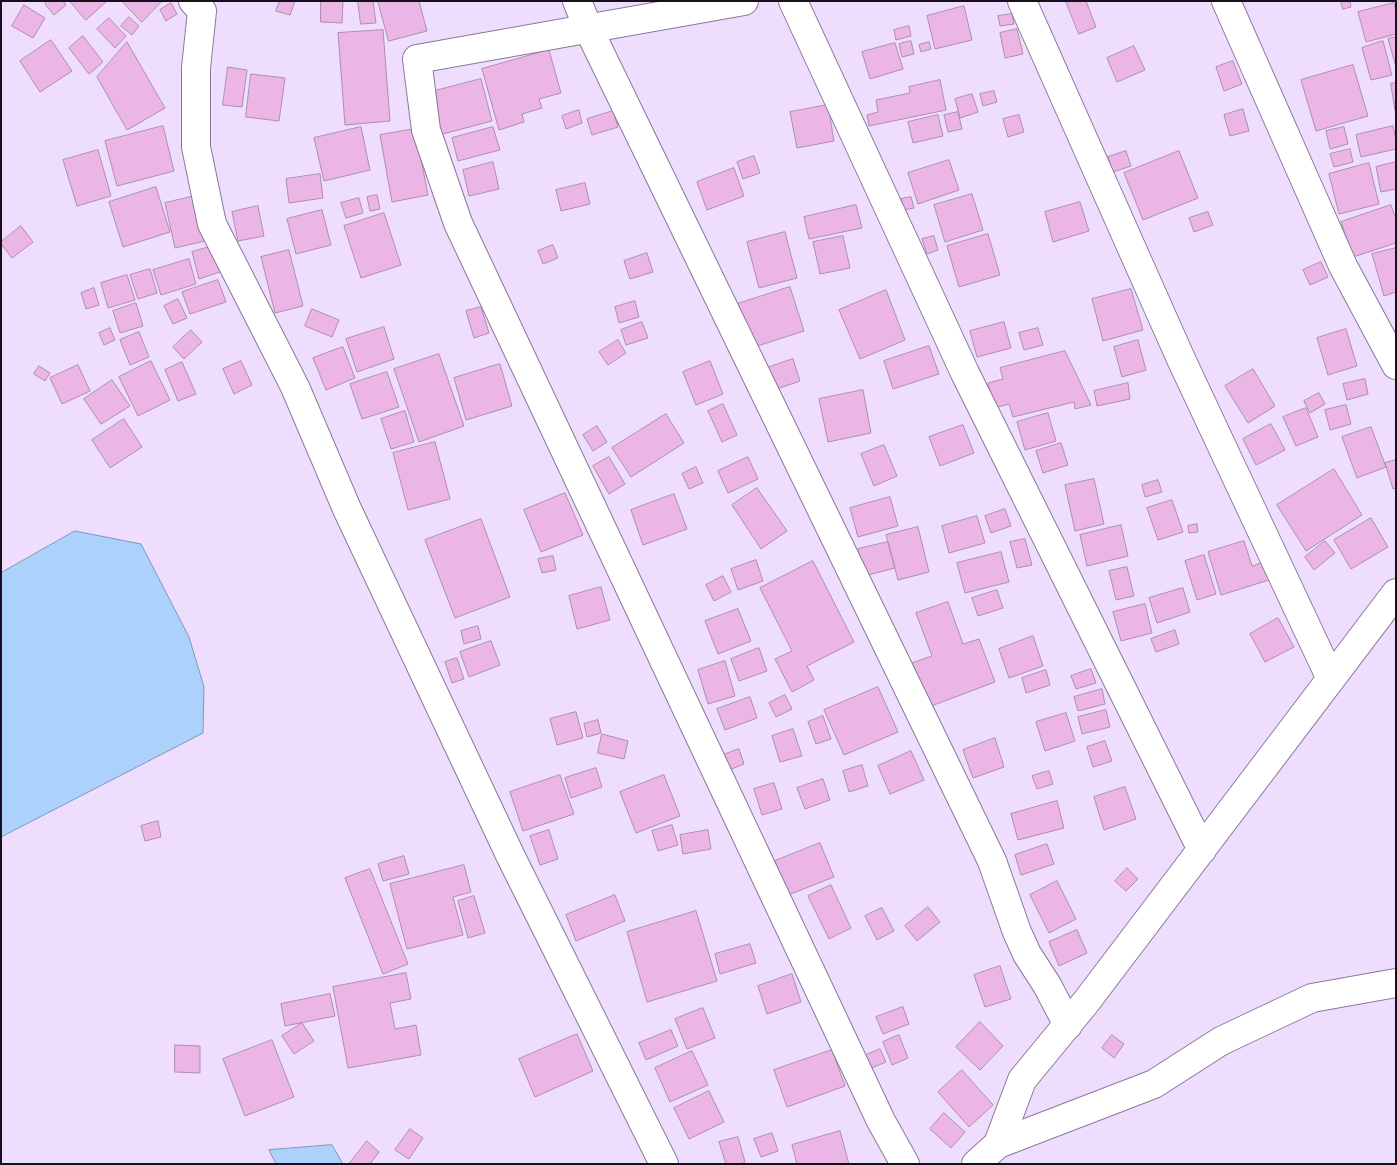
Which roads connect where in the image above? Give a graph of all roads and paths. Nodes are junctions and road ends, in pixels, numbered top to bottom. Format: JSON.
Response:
{"nodes":[{"id":1,"x":193,"y":1,"type":"edge"},
{"id":2,"x":578,"y":1,"type":"edge"},
{"id":3,"x":744,"y":1,"type":"edge"},
{"id":4,"x":793,"y":1,"type":"edge"},
{"id":5,"x":1022,"y":1,"type":"edge"},
{"id":6,"x":1226,"y":1,"type":"edge"},
{"id":7,"x":588,"y":28,"type":"junction"},
{"id":8,"x":1396,"y":365,"type":"edge"},
{"id":9,"x":1396,"y":593,"type":"edge"},
{"id":10,"x":1332,"y":679,"type":"junction"},
{"id":11,"x":1202,"y":850,"type":"junction"},
{"id":12,"x":1396,"y":983,"type":"edge"},
{"id":13,"x":1068,"y":1025,"type":"junction"},
{"id":14,"x":998,"y":1144,"type":"junction"},
{"id":15,"x":664,"y":1164,"type":"edge"},
{"id":16,"x":906,"y":1164,"type":"edge"},
{"id":17,"x":976,"y":1164,"type":"edge"}],
"edges":[{"from":1,"to":15,"type":"street"},
{"from":2,"to":7,"type":"street"},
{"from":3,"to":7,"type":"street"},
{"from":4,"to":11,"type":"street"},
{"from":5,"to":10,"type":"street"},
{"from":6,"to":8,"type":"street"},
{"from":7,"to":13,"type":"street"},
{"from":7,"to":16,"type":"street"},
{"from":9,"to":10,"type":"street"},
{"from":10,"to":11,"type":"street"},
{"from":11,"to":13,"type":"street"},
{"from":12,"to":14,"type":"street"},
{"from":13,"to":14,"type":"street"},
{"from":14,"to":17,"type":"street"}]}
